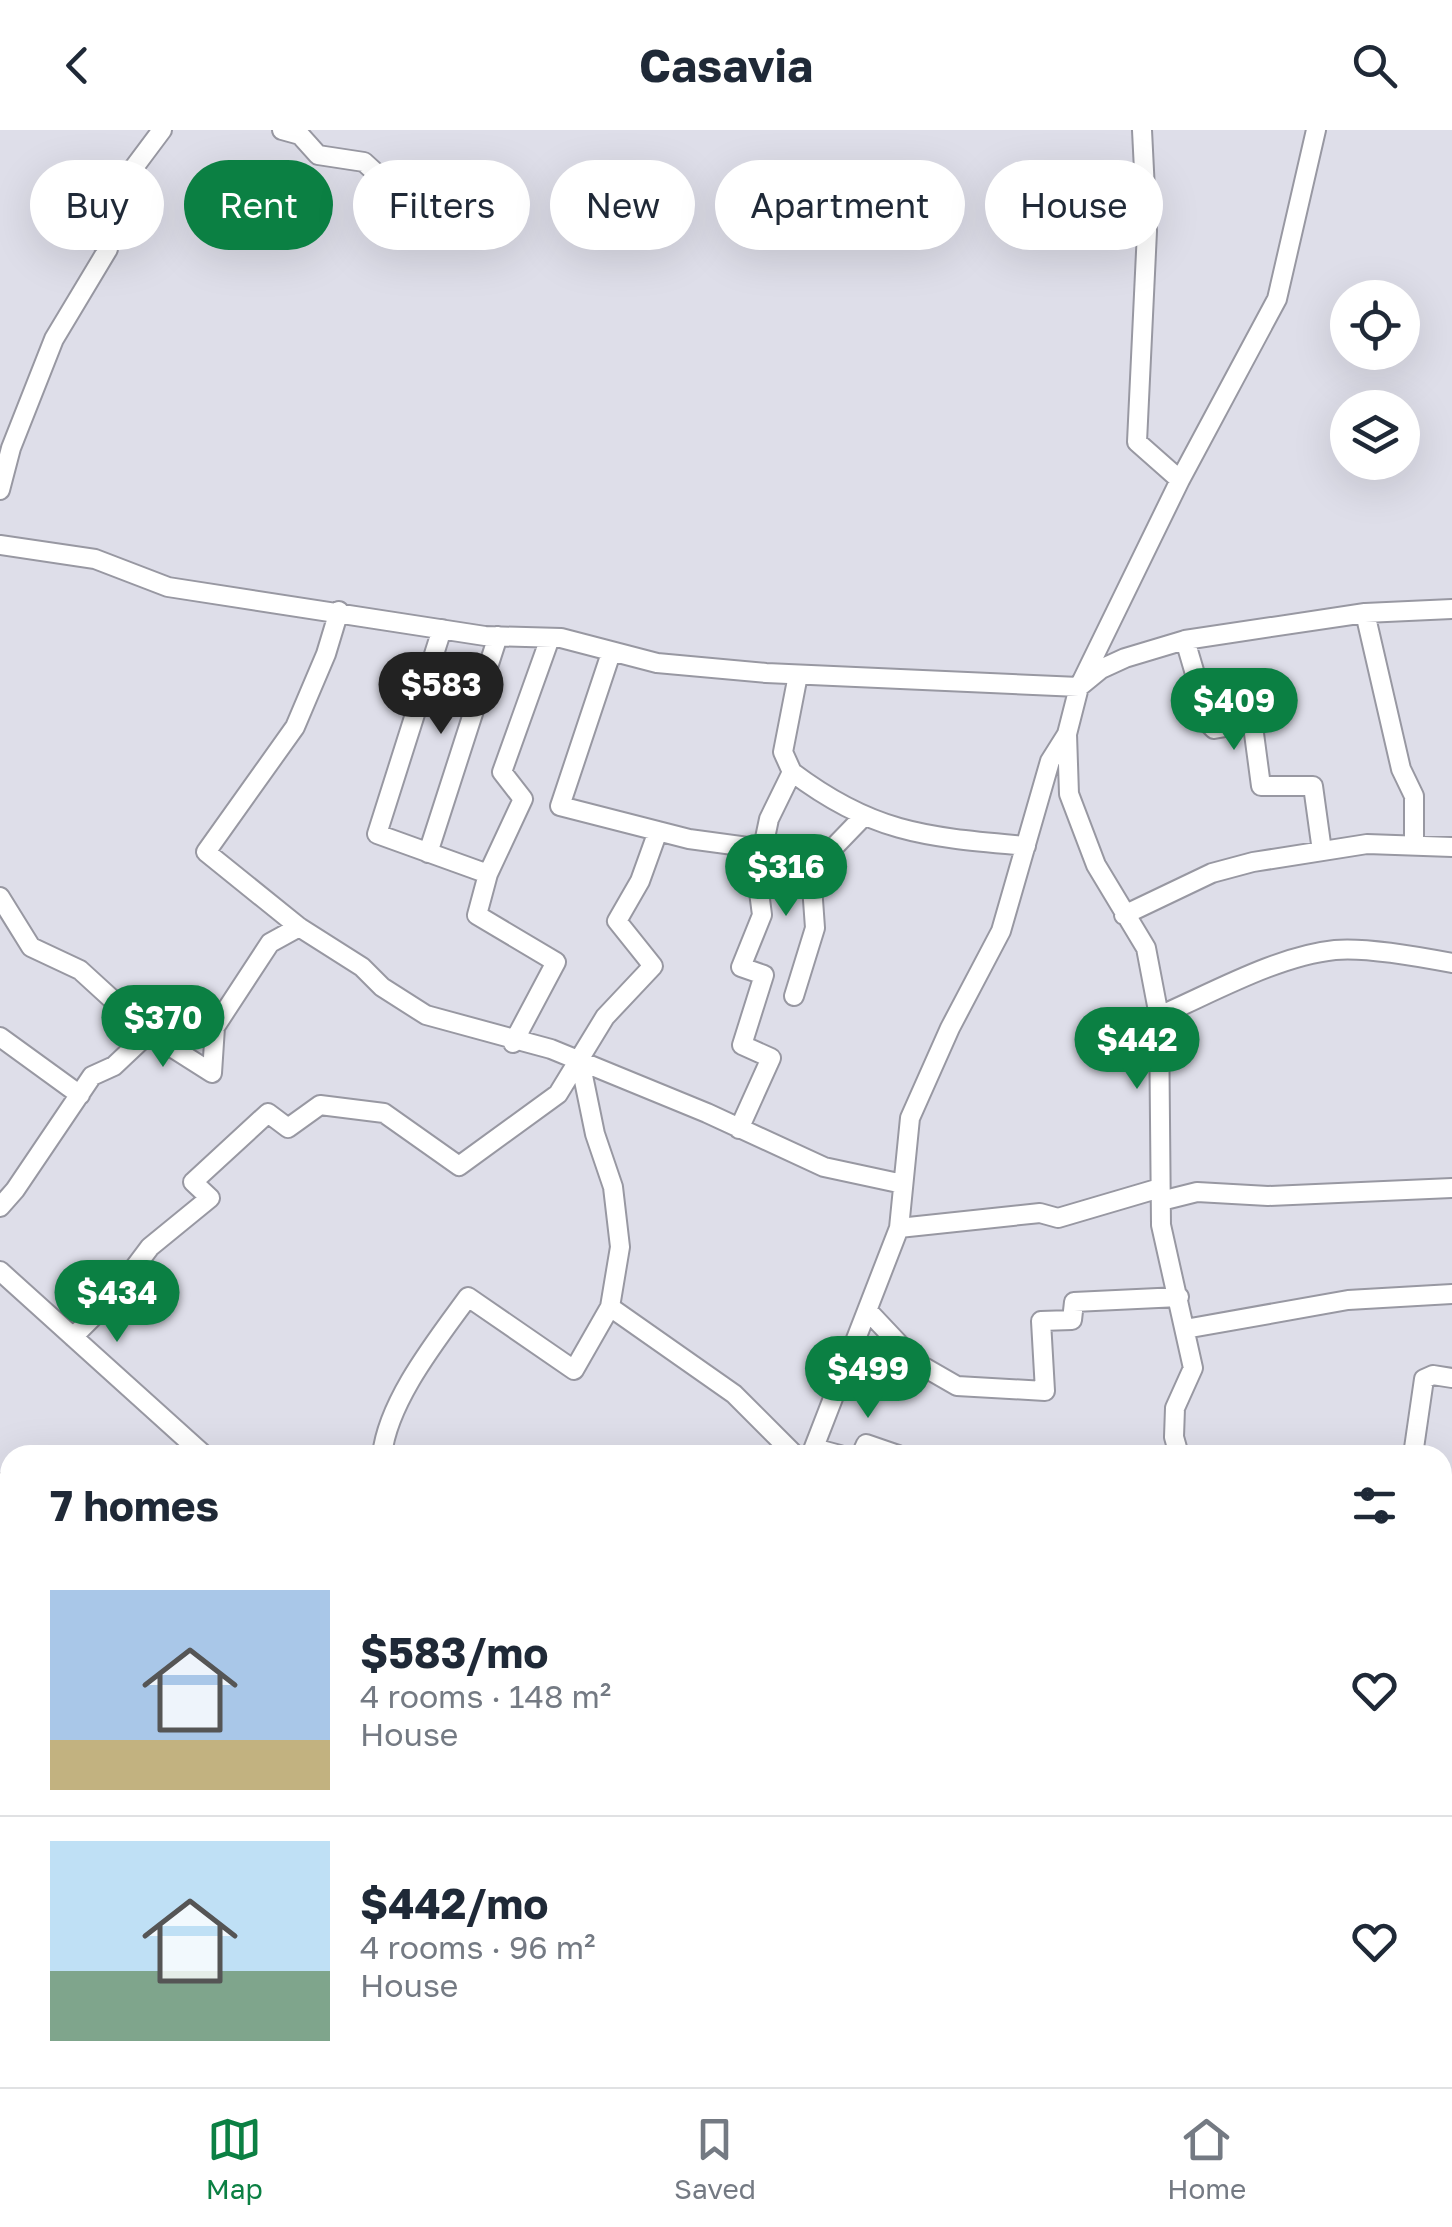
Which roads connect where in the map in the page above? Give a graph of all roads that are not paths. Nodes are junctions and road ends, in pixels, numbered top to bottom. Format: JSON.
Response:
{"nodes":[{"id":1,"x":162,"y":130,"type":"edge"},
{"id":2,"x":282,"y":130,"type":"edge"},
{"id":3,"x":1142,"y":130,"type":"edge"},
{"id":4,"x":1316,"y":130,"type":"edge"},
{"id":5,"x":353,"y":160,"type":"edge"},
{"id":6,"x":1180,"y":480,"type":"junction"},
{"id":7,"x":0,"y":490,"type":"edge"},
{"id":8,"x":0,"y":545,"type":"edge"},
{"id":9,"x":1452,"y":610,"type":"edge"},
{"id":10,"x":339,"y":611,"type":"junction"},
{"id":11,"x":1365,"y":612,"type":"junction"},
{"id":12,"x":442,"y":629,"type":"junction"},
{"id":13,"x":498,"y":636,"type":"junction"},
{"id":14,"x":550,"y":638,"type":"junction"},
{"id":15,"x":1185,"y":640,"type":"junction"},
{"id":16,"x":610,"y":653,"type":"junction"},
{"id":17,"x":798,"y":675,"type":"junction"},
{"id":18,"x":1079,"y":686,"type":"junction"},
{"id":19,"x":1067,"y":734,"type":"junction"},
{"id":20,"x":792,"y":772,"type":"junction"},
{"id":21,"x":862,"y":817,"type":"junction"},
{"id":22,"x":658,"y":831,"type":"junction"},
{"id":23,"x":1414,"y":845,"type":"junction"},
{"id":24,"x":1026,"y":846,"type":"junction"},
{"id":25,"x":1452,"y":847,"type":"edge"},
{"id":26,"x":762,"y":848,"type":"junction"},
{"id":27,"x":1322,"y":851,"type":"junction"},
{"id":28,"x":428,"y":852,"type":"junction"},
{"id":29,"x":819,"y":873,"type":"junction"},
{"id":30,"x":488,"y":874,"type":"junction"},
{"id":31,"x":0,"y":897,"type":"edge"},
{"id":32,"x":1124,"y":915,"type":"junction"},
{"id":33,"x":299,"y":927,"type":"junction"},
{"id":34,"x":1452,"y":963,"type":"edge"},
{"id":35,"x":794,"y":996,"type":"dead end"},
{"id":36,"x":1159,"y":1016,"type":"junction"},
{"id":37,"x":148,"y":1033,"type":"junction"},
{"id":38,"x":0,"y":1037,"type":"edge"},
{"id":39,"x":514,"y":1041,"type":"junction"},
{"id":40,"x":580,"y":1061,"type":"junction"},
{"id":41,"x":80,"y":1095,"type":"junction"},
{"id":42,"x":739,"y":1129,"type":"junction"},
{"id":43,"x":903,"y":1184,"type":"junction"},
{"id":44,"x":1452,"y":1188,"type":"edge"},
{"id":45,"x":1160,"y":1194,"type":"junction"},
{"id":46,"x":0,"y":1207,"type":"edge"},
{"id":47,"x":898,"y":1228,"type":"junction"},
{"id":48,"x":0,"y":1271,"type":"edge"},
{"id":49,"x":1452,"y":1294,"type":"edge"},
{"id":50,"x":1178,"y":1297,"type":"junction"},
{"id":51,"x":610,"y":1307,"type":"junction"},
{"id":52,"x":868,"y":1311,"type":"junction"},
{"id":53,"x":1185,"y":1328,"type":"junction"},
{"id":54,"x":73,"y":1337,"type":"junction"},
{"id":55,"x":1452,"y":1378,"type":"edge"},
{"id":56,"x":193,"y":1445,"type":"edge"},
{"id":57,"x":383,"y":1445,"type":"edge"},
{"id":58,"x":785,"y":1445,"type":"edge"},
{"id":59,"x":815,"y":1445,"type":"edge"},
{"id":60,"x":1176,"y":1445,"type":"edge"},
{"id":61,"x":1414,"y":1445,"type":"edge"}],
"edges":[{"from":1,"to":7,"type":"street"},
{"from":2,"to":5,"type":"street"},
{"from":3,"to":6,"type":"street"},
{"from":4,"to":6,"type":"street"},
{"from":6,"to":18,"type":"street"},
{"from":8,"to":10,"type":"street"},
{"from":9,"to":11,"type":"street"},
{"from":10,"to":12,"type":"street"},
{"from":10,"to":33,"type":"street"},
{"from":11,"to":15,"type":"street"},
{"from":11,"to":23,"type":"street"},
{"from":12,"to":13,"type":"street"},
{"from":12,"to":28,"type":"street"},
{"from":13,"to":14,"type":"street"},
{"from":13,"to":28,"type":"street"},
{"from":14,"to":16,"type":"street"},
{"from":14,"to":30,"type":"street"},
{"from":15,"to":18,"type":"street"},
{"from":15,"to":27,"type":"street"},
{"from":16,"to":17,"type":"street"},
{"from":16,"to":22,"type":"street"},
{"from":17,"to":18,"type":"street"},
{"from":17,"to":20,"type":"street"},
{"from":18,"to":19,"type":"street"},
{"from":19,"to":24,"type":"street"},
{"from":19,"to":32,"type":"street"},
{"from":20,"to":21,"type":"street"},
{"from":20,"to":26,"type":"street"},
{"from":21,"to":24,"type":"street"},
{"from":21,"to":29,"type":"street"},
{"from":22,"to":26,"type":"street"},
{"from":22,"to":40,"type":"street"},
{"from":23,"to":25,"type":"street"},
{"from":23,"to":27,"type":"street"},
{"from":24,"to":43,"type":"street"},
{"from":26,"to":29,"type":"street"},
{"from":26,"to":42,"type":"street"},
{"from":27,"to":32,"type":"street"},
{"from":28,"to":30,"type":"street"},
{"from":29,"to":35,"type":"street"},
{"from":30,"to":39,"type":"street"},
{"from":31,"to":37,"type":"street"},
{"from":32,"to":36,"type":"street"},
{"from":33,"to":37,"type":"street"},
{"from":33,"to":39,"type":"street"},
{"from":34,"to":36,"type":"street"},
{"from":36,"to":45,"type":"street"},
{"from":37,"to":41,"type":"street"},
{"from":38,"to":41,"type":"street"},
{"from":39,"to":40,"type":"street"},
{"from":40,"to":42,"type":"street"},
{"from":40,"to":51,"type":"street"},
{"from":40,"to":54,"type":"street"},
{"from":41,"to":46,"type":"street"},
{"from":42,"to":43,"type":"street"},
{"from":43,"to":47,"type":"street"},
{"from":44,"to":45,"type":"street"},
{"from":45,"to":47,"type":"street"},
{"from":45,"to":50,"type":"street"},
{"from":47,"to":52,"type":"street"},
{"from":48,"to":54,"type":"street"},
{"from":49,"to":53,"type":"street"},
{"from":50,"to":52,"type":"street"},
{"from":50,"to":53,"type":"street"},
{"from":51,"to":57,"type":"street"},
{"from":51,"to":58,"type":"street"},
{"from":52,"to":59,"type":"street"},
{"from":53,"to":60,"type":"street"},
{"from":54,"to":56,"type":"street"},
{"from":55,"to":61,"type":"street"}]}
